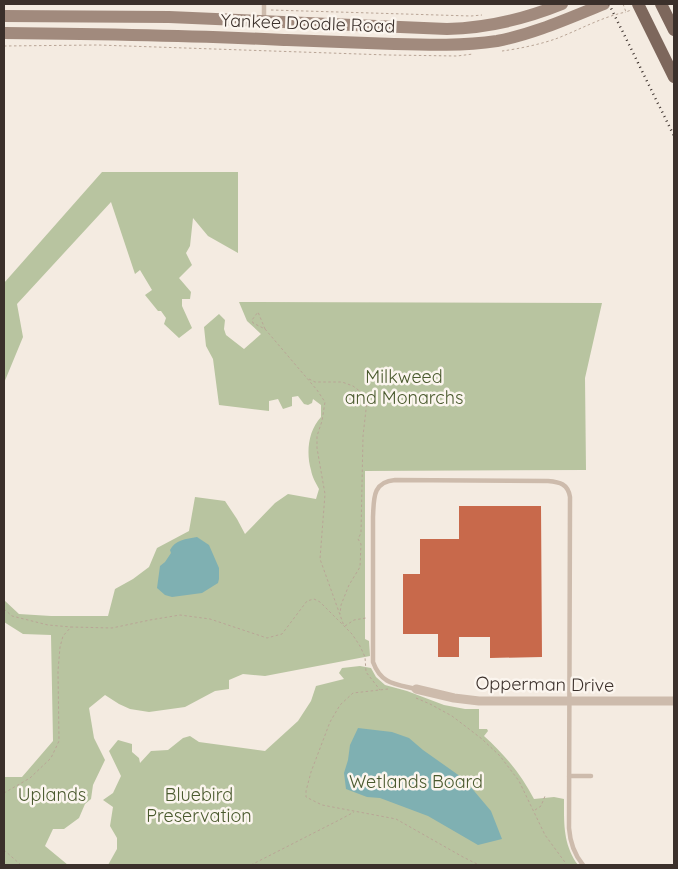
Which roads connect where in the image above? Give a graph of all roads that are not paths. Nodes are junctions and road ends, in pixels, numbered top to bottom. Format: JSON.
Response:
{"nodes":[{"id":1,"x":264,"y":4,"type":"edge"},
{"id":2,"x":562,"y":4,"type":"edge"},
{"id":3,"x":604,"y":4,"type":"edge"},
{"id":4,"x":638,"y":4,"type":"edge"},
{"id":5,"x":661,"y":4,"type":"edge"},
{"id":6,"x":4,"y":16,"type":"edge"},
{"id":7,"x":264,"y":22,"type":"junction"},
{"id":8,"x":423,"y":29,"type":"junction"},
{"id":9,"x":674,"y":30,"type":"edge"},
{"id":10,"x":4,"y":33,"type":"edge"},
{"id":11,"x":123,"y":34,"type":"junction"},
{"id":12,"x":279,"y":39,"type":"junction"},
{"id":13,"x":674,"y":77,"type":"edge"},
{"id":14,"x":414,"y":693,"type":"joint"},
{"id":15,"x":569,"y":701,"type":"junction"},
{"id":16,"x":674,"y":701,"type":"edge"},
{"id":17,"x":569,"y":776,"type":"junction"},
{"id":18,"x":591,"y":776,"type":"dead end"},
{"id":19,"x":583,"y":865,"type":"edge"}],
"edges":[{"from":1,"to":7,"type":"lane"},
{"from":2,"to":8,"type":"main road","name":"Yankee Doodle Road"},
{"from":3,"to":12,"type":"main road","name":"Yankee Doodle Road"},
{"from":4,"to":13,"type":"main road"},
{"from":5,"to":9,"type":"main road"},
{"from":6,"to":7,"type":"main road","name":"Yankee Doodle Road"},
{"from":7,"to":8,"type":"main road","name":"Yankee Doodle Road"},
{"from":7,"to":11,"type":"main road"},
{"from":8,"to":12,"type":"main road"},
{"from":10,"to":11,"type":"main road","name":"Yankee Doodle Road"},
{"from":11,"to":12,"type":"main road","name":"Yankee Doodle Road"},
{"from":14,"to":15,"type":"street","name":"Opperman Drive"},
{"from":14,"to":15,"type":"lane"},
{"from":15,"to":16,"type":"street","name":"Opperman Drive"},
{"from":15,"to":17,"type":"lane"},
{"from":17,"to":18,"type":"lane"},
{"from":17,"to":19,"type":"lane"}]}
